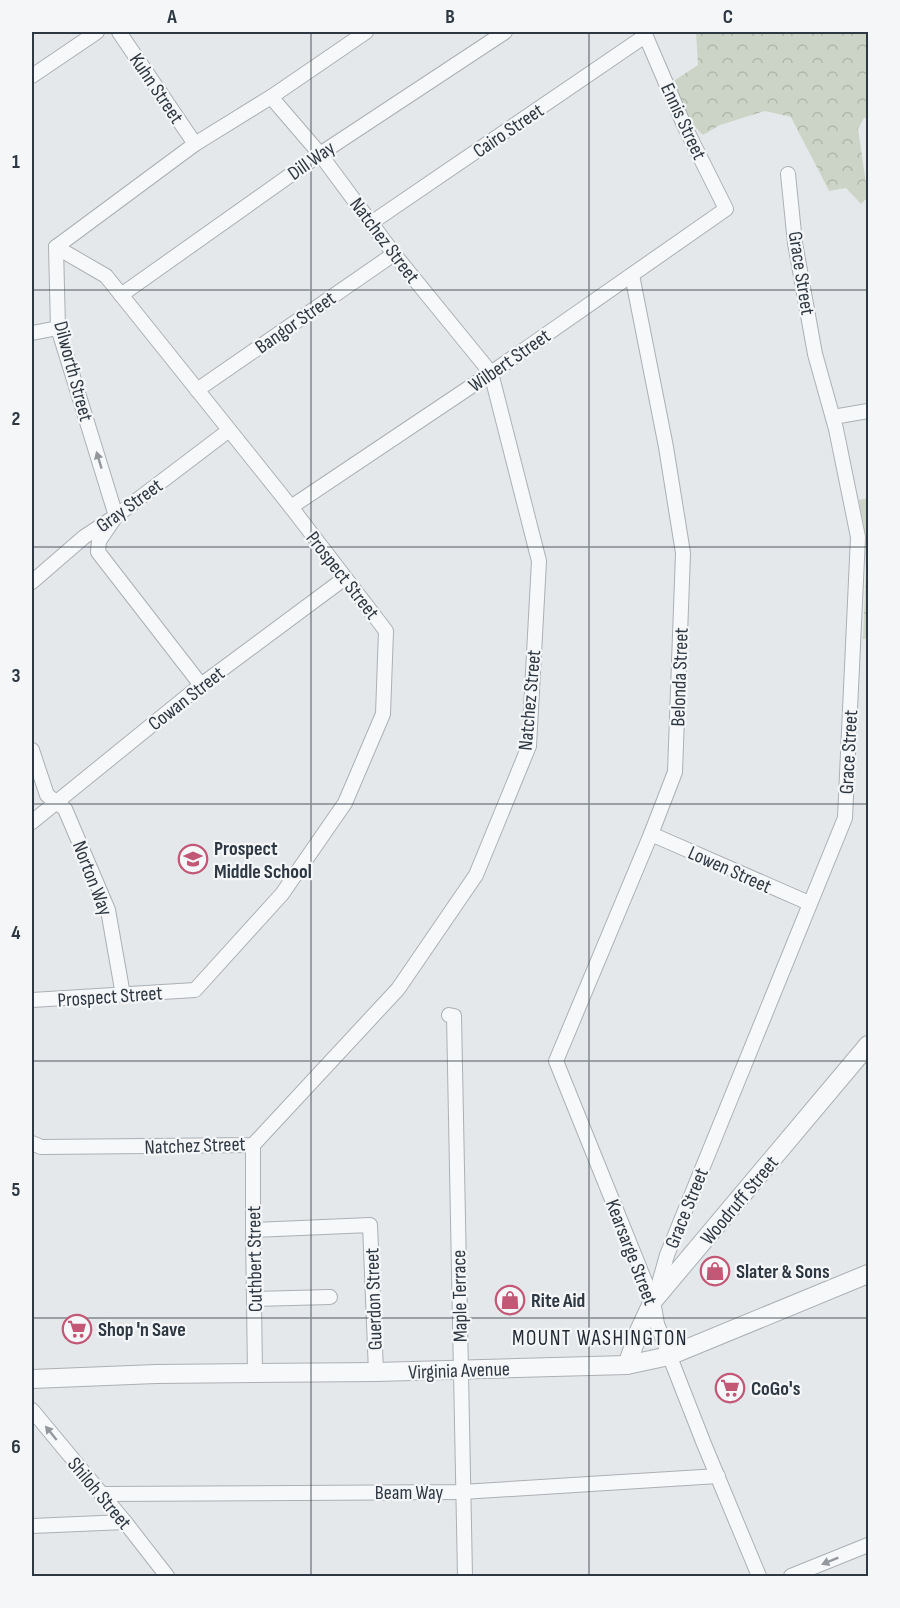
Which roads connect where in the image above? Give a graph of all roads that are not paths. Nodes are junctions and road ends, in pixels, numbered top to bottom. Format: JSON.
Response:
{"nodes":[{"id":1,"x":96,"y":32,"type":"edge"},
{"id":2,"x":119,"y":32,"type":"edge"},
{"id":3,"x":366,"y":32,"type":"edge"},
{"id":4,"x":505,"y":32,"type":"edge"},
{"id":5,"x":645,"y":34,"type":"edge"},
{"id":6,"x":32,"y":76,"type":"edge"},
{"id":7,"x":271,"y":97,"type":"junction"},
{"id":8,"x":195,"y":144,"type":"junction"},
{"id":9,"x":320,"y":154,"type":"junction"},
{"id":10,"x":788,"y":174,"type":"dead end"},
{"id":11,"x":726,"y":209,"type":"joint"},
{"id":12,"x":371,"y":223,"type":"junction"},
{"id":13,"x":56,"y":247,"type":"junction"},
{"id":14,"x":394,"y":254,"type":"junction"},
{"id":15,"x":632,"y":275,"type":"junction"},
{"id":16,"x":121,"y":295,"type":"junction"},
{"id":17,"x":58,"y":328,"type":"junction"},
{"id":18,"x":32,"y":333,"type":"edge"},
{"id":19,"x":491,"y":373,"type":"junction"},
{"id":20,"x":197,"y":390,"type":"junction"},
{"id":21,"x":868,"y":411,"type":"edge"},
{"id":22,"x":833,"y":417,"type":"junction"},
{"id":23,"x":228,"y":431,"type":"junction"},
{"id":24,"x":291,"y":507,"type":"junction"},
{"id":25,"x":116,"y":516,"type":"junction"},
{"id":26,"x":345,"y":578,"type":"junction"},
{"id":27,"x":32,"y":582,"type":"edge"},
{"id":28,"x":201,"y":685,"type":"junction"},
{"id":29,"x":32,"y":750,"type":"edge"},
{"id":30,"x":56,"y":802,"type":"junction"},
{"id":31,"x":32,"y":822,"type":"edge"},
{"id":32,"x":651,"y":834,"type":"junction"},
{"id":33,"x":809,"y":903,"type":"junction"},
{"id":34,"x":123,"y":995,"type":"junction"},
{"id":35,"x":32,"y":1000,"type":"edge"},
{"id":36,"x":451,"y":1015,"type":"dead end"},
{"id":37,"x":868,"y":1045,"type":"edge"},
{"id":38,"x":556,"y":1061,"type":"joint"},
{"id":39,"x":32,"y":1143,"type":"edge"},
{"id":40,"x":253,"y":1145,"type":"junction"},
{"id":41,"x":253,"y":1230,"type":"junction"},
{"id":42,"x":868,"y":1274,"type":"edge"},
{"id":43,"x":330,"y":1297,"type":"dead end"},
{"id":44,"x":254,"y":1299,"type":"junction"},
{"id":45,"x":654,"y":1301,"type":"junction"},
{"id":46,"x":669,"y":1356,"type":"junction"},
{"id":47,"x":627,"y":1365,"type":"junction"},
{"id":48,"x":461,"y":1370,"type":"junction"},
{"id":49,"x":376,"y":1372,"type":"junction"},
{"id":50,"x":255,"y":1373,"type":"junction"},
{"id":51,"x":32,"y":1379,"type":"edge"},
{"id":52,"x":32,"y":1410,"type":"edge"},
{"id":53,"x":718,"y":1476,"type":"junction"},
{"id":54,"x":462,"y":1492,"type":"junction"},
{"id":55,"x":101,"y":1494,"type":"junction"},
{"id":56,"x":125,"y":1522,"type":"junction"},
{"id":57,"x":32,"y":1526,"type":"edge"},
{"id":58,"x":868,"y":1545,"type":"edge"},
{"id":59,"x":167,"y":1576,"type":"edge"},
{"id":60,"x":465,"y":1576,"type":"edge"},
{"id":61,"x":759,"y":1576,"type":"edge"},
{"id":62,"x":791,"y":1576,"type":"edge"}],
"edges":[{"from":1,"to":6,"type":"street"},
{"from":2,"to":8,"type":"street","name":"Kuhn Street"},
{"from":3,"to":7,"type":"street"},
{"from":4,"to":9,"type":"street","name":"Dill Way"},
{"from":5,"to":11,"type":"street","name":"Ennis Street"},
{"from":5,"to":12,"type":"street","name":"Cairo Street"},
{"from":7,"to":8,"type":"street"},
{"from":7,"to":9,"type":"street","name":"Natchez Street"},
{"from":8,"to":13,"type":"street"},
{"from":9,"to":12,"type":"street","name":"Natchez Street"},
{"from":9,"to":16,"type":"street","name":"Dill Way"},
{"from":10,"to":22,"type":"street","name":"Grace Street"},
{"from":11,"to":15,"type":"street","name":"Wilbert Street"},
{"from":12,"to":14,"type":"street","name":"Natchez Street"},
{"from":13,"to":16,"type":"street","name":"Prospect Street"},
{"from":13,"to":17,"type":"street","name":"Dilworth Street"},
{"from":14,"to":19,"type":"street","name":"Natchez Street"},
{"from":14,"to":20,"type":"street","name":"Bangor Street"},
{"from":15,"to":19,"type":"street","name":"Wilbert Street"},
{"from":15,"to":32,"type":"street","name":"Belonda Street"},
{"from":16,"to":20,"type":"street","name":"Prospect Street"},
{"from":17,"to":18,"type":"street"},
{"from":25,"to":17,"type":"street","name":"Dilworth Street","one_way":true},
{"from":19,"to":24,"type":"street","name":"Wilbert Street"},
{"from":19,"to":40,"type":"street","name":"Natchez Street"},
{"from":20,"to":23,"type":"street","name":"Prospect Street"},
{"from":21,"to":22,"type":"street"},
{"from":22,"to":33,"type":"street","name":"Grace Street"},
{"from":23,"to":24,"type":"street","name":"Prospect Street"},
{"from":23,"to":25,"type":"street","name":"Gray Street"},
{"from":24,"to":26,"type":"street","name":"Prospect Street"},
{"from":25,"to":27,"type":"street","name":"Gray Street"},
{"from":25,"to":28,"type":"street"},
{"from":26,"to":28,"type":"street","name":"Cowan Street"},
{"from":26,"to":34,"type":"street","name":"Prospect Street"},
{"from":28,"to":30,"type":"street","name":"Cowan Street"},
{"from":29,"to":30,"type":"street","name":"Norton Way"},
{"from":30,"to":31,"type":"street","name":"Cowan Street"},
{"from":30,"to":34,"type":"street","name":"Norton Way"},
{"from":32,"to":33,"type":"street","name":"Lowen Street"},
{"from":32,"to":38,"type":"street","name":"Belonda Street"},
{"from":33,"to":45,"type":"street","name":"Grace Street"},
{"from":34,"to":35,"type":"street","name":"Prospect Street"},
{"from":36,"to":48,"type":"street","name":"Maple Terrace"},
{"from":37,"to":45,"type":"street","name":"Woodruff Street"},
{"from":38,"to":45,"type":"street","name":"Kearsarge Street"},
{"from":39,"to":40,"type":"street","name":"Natchez Street"},
{"from":40,"to":41,"type":"street","name":"Cuthbert Street"},
{"from":41,"to":44,"type":"street","name":"Cuthbert Street"},
{"from":41,"to":49,"type":"street","name":"Guerdon Street"},
{"from":42,"to":46,"type":"street","name":"Virginia Avenue"},
{"from":43,"to":44,"type":"street"},
{"from":44,"to":50,"type":"street","name":"Cuthbert Street"},
{"from":45,"to":46,"type":"street","name":"Kearsarge Street"},
{"from":45,"to":47,"type":"street","name":"Woodruff Street"},
{"from":46,"to":47,"type":"street","name":"Virginia Avenue"},
{"from":46,"to":53,"type":"street","name":"Kearsarge Street"},
{"from":47,"to":48,"type":"street","name":"Virginia Avenue"},
{"from":48,"to":49,"type":"street","name":"Virginia Avenue"},
{"from":48,"to":54,"type":"street","name":"Maple Terrace"},
{"from":49,"to":50,"type":"street","name":"Virginia Avenue"},
{"from":50,"to":51,"type":"street","name":"Virginia Avenue"},
{"from":55,"to":52,"type":"street","name":"Shiloh Street","one_way":true},
{"from":53,"to":54,"type":"street","name":"Beam Way"},
{"from":53,"to":61,"type":"street","name":"Kearsarge Street"},
{"from":54,"to":55,"type":"street","name":"Beam Way"},
{"from":54,"to":60,"type":"street","name":"Maple Terrace"},
{"from":55,"to":56,"type":"street","name":"Shiloh Street"},
{"from":56,"to":57,"type":"street"},
{"from":56,"to":59,"type":"street","name":"Shiloh Street"},
{"from":58,"to":62,"type":"street","one_way":true}]}
